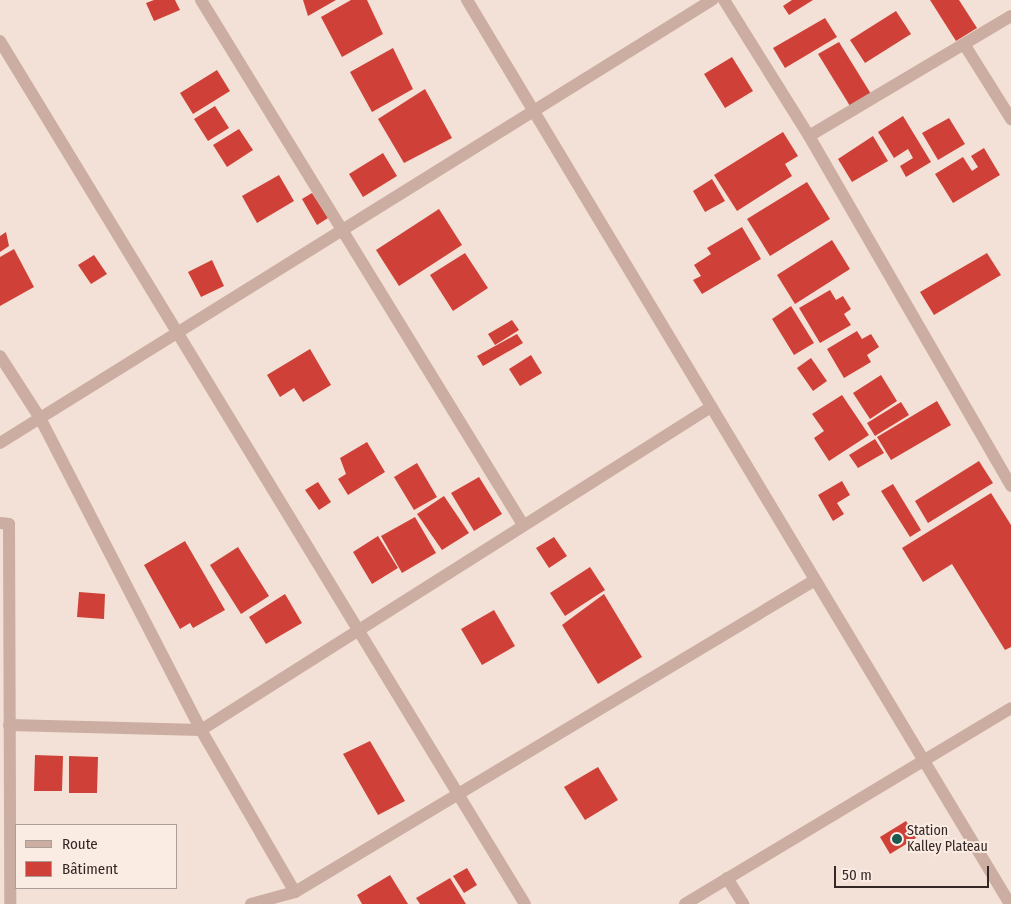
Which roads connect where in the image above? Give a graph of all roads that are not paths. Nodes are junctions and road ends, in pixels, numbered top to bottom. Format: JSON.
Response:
{"nodes":[{"id":1,"x":201,"y":0,"type":"edge"},
{"id":2,"x":467,"y":0,"type":"edge"},
{"id":3,"x":712,"y":0,"type":"edge"},
{"id":4,"x":724,"y":0,"type":"edge"},
{"id":5,"x":1011,"y":16,"type":"edge"},
{"id":6,"x":0,"y":41,"type":"edge"},
{"id":7,"x":964,"y":44,"type":"junction"},
{"id":8,"x":534,"y":111,"type":"junction"},
{"id":9,"x":1011,"y":119,"type":"edge"},
{"id":10,"x":809,"y":136,"type":"junction"},
{"id":11,"x":342,"y":230,"type":"junction"},
{"id":12,"x":177,"y":333,"type":"junction"},
{"id":13,"x":0,"y":356,"type":"edge"},
{"id":14,"x":711,"y":407,"type":"junction"},
{"id":15,"x":40,"y":418,"type":"junction"},
{"id":16,"x":0,"y":443,"type":"edge"},
{"id":17,"x":1011,"y":486,"type":"edge"},
{"id":18,"x":0,"y":523,"type":"edge"},
{"id":19,"x":522,"y":523,"type":"junction"},
{"id":20,"x":815,"y":580,"type":"junction"},
{"id":21,"x":357,"y":628,"type":"junction"},
{"id":22,"x":1011,"y":708,"type":"edge"},
{"id":23,"x":9,"y":726,"type":"junction"},
{"id":24,"x":201,"y":730,"type":"junction"},
{"id":25,"x":923,"y":760,"type":"junction"},
{"id":26,"x":457,"y":793,"type":"junction"},
{"id":27,"x":727,"y":878,"type":"junction"},
{"id":28,"x":295,"y":892,"type":"junction"},
{"id":29,"x":10,"y":904,"type":"edge"},
{"id":30,"x":251,"y":904,"type":"edge"},
{"id":31,"x":525,"y":904,"type":"edge"},
{"id":32,"x":685,"y":904,"type":"edge"},
{"id":33,"x":743,"y":904,"type":"edge"},
{"id":34,"x":1010,"y":904,"type":"edge"}],
"edges":[{"from":1,"to":11,"type":"street"},
{"from":2,"to":8,"type":"street"},
{"from":3,"to":8,"type":"street"},
{"from":4,"to":10,"type":"street"},
{"from":5,"to":7,"type":"street"},
{"from":6,"to":12,"type":"street"},
{"from":7,"to":9,"type":"street"},
{"from":7,"to":10,"type":"street"},
{"from":8,"to":11,"type":"street"},
{"from":8,"to":14,"type":"street"},
{"from":10,"to":17,"type":"street"},
{"from":11,"to":12,"type":"street"},
{"from":11,"to":19,"type":"street"},
{"from":12,"to":15,"type":"street"},
{"from":12,"to":21,"type":"street"},
{"from":13,"to":15,"type":"street"},
{"from":14,"to":19,"type":"street"},
{"from":14,"to":20,"type":"street"},
{"from":15,"to":16,"type":"street"},
{"from":15,"to":24,"type":"street"},
{"from":18,"to":23,"type":"street"},
{"from":19,"to":21,"type":"street"},
{"from":20,"to":25,"type":"street"},
{"from":20,"to":26,"type":"street"},
{"from":21,"to":24,"type":"street"},
{"from":21,"to":26,"type":"street"},
{"from":22,"to":25,"type":"street"},
{"from":23,"to":24,"type":"street"},
{"from":23,"to":29,"type":"street"},
{"from":24,"to":28,"type":"street"},
{"from":25,"to":27,"type":"street"},
{"from":25,"to":34,"type":"street"},
{"from":26,"to":28,"type":"street"},
{"from":26,"to":31,"type":"street"},
{"from":27,"to":32,"type":"street"},
{"from":27,"to":33,"type":"street"},
{"from":28,"to":30,"type":"street"}]}
